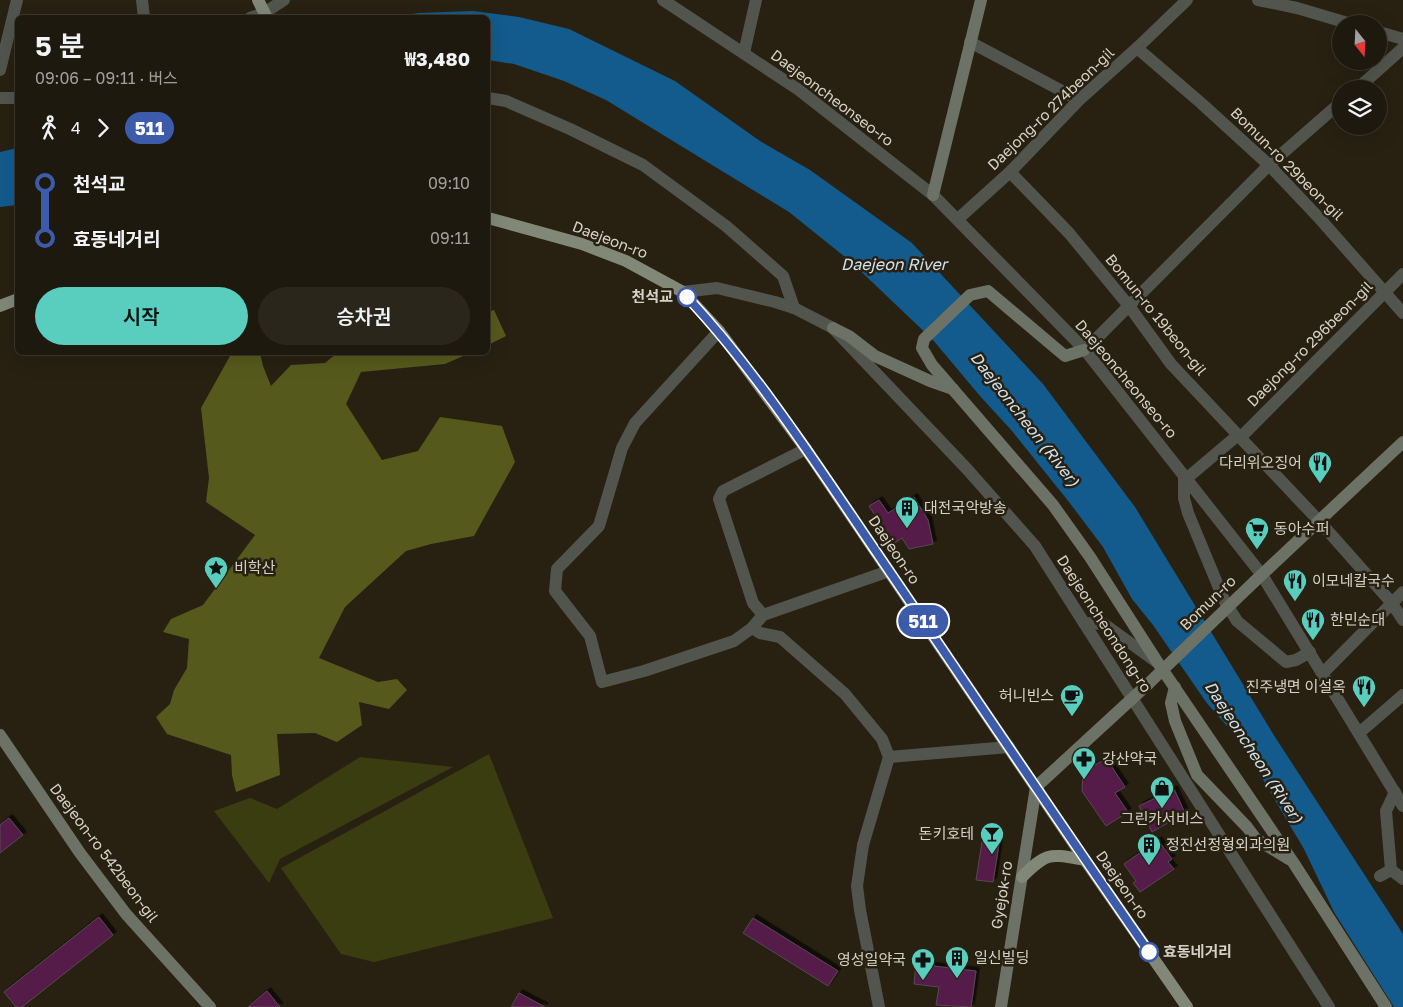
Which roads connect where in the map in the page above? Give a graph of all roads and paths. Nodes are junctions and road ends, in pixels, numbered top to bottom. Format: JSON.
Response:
{"nodes":[{"id":1,"x":17,"y":0,"type":"edge"},
{"id":2,"x":142,"y":0,"type":"edge"},
{"id":3,"x":258,"y":0,"type":"edge"},
{"id":4,"x":284,"y":0,"type":"edge"},
{"id":5,"x":663,"y":0,"type":"edge"},
{"id":6,"x":756,"y":0,"type":"edge"},
{"id":7,"x":981,"y":0,"type":"edge"},
{"id":8,"x":1187,"y":0,"type":"edge"},
{"id":9,"x":1258,"y":0,"type":"edge"},
{"id":10,"x":144,"y":15,"type":"edge"},
{"id":11,"x":265,"y":15,"type":"edge"},
{"id":12,"x":1332,"y":18,"type":"edge"},
{"id":13,"x":1388,"y":35,"type":"edge"},
{"id":14,"x":1403,"y":39,"type":"edge"},
{"id":15,"x":970,"y":42,"type":"junction"},
{"id":16,"x":1137,"y":48,"type":"junction"},
{"id":17,"x":1403,"y":48,"type":"edge"},
{"id":18,"x":744,"y":54,"type":"junction"},
{"id":19,"x":0,"y":70,"type":"edge"},
{"id":20,"x":1367,"y":80,"type":"edge"},
{"id":21,"x":0,"y":98,"type":"edge"},
{"id":22,"x":15,"y":98,"type":"edge"},
{"id":23,"x":490,"y":98,"type":"edge"},
{"id":24,"x":1079,"y":100,"type":"junction"},
{"id":25,"x":1332,"y":110,"type":"edge"},
{"id":26,"x":1269,"y":165,"type":"junction"},
{"id":27,"x":1010,"y":172,"type":"junction"},
{"id":28,"x":933,"y":195,"type":"junction"},
{"id":29,"x":490,"y":219,"type":"edge"},
{"id":30,"x":958,"y":219,"type":"junction"},
{"id":31,"x":1403,"y":274,"type":"edge"},
{"id":32,"x":1384,"y":291,"type":"junction"},
{"id":33,"x":683,"y":292,"type":"junction"},
{"id":34,"x":15,"y":300,"type":"edge"},
{"id":35,"x":0,"y":306,"type":"edge"},
{"id":36,"x":1129,"y":306,"type":"junction"},
{"id":37,"x":794,"y":308,"type":"junction"},
{"id":38,"x":1403,"y":314,"type":"edge"},
{"id":39,"x":833,"y":328,"type":"junction"},
{"id":40,"x":720,"y":332,"type":"junction"},
{"id":41,"x":1084,"y":350,"type":"junction"},
{"id":42,"x":956,"y":390,"type":"junction"},
{"id":43,"x":1239,"y":436,"type":"junction"},
{"id":44,"x":1403,"y":442,"type":"edge"},
{"id":45,"x":806,"y":449,"type":"junction"},
{"id":46,"x":1185,"y":478,"type":"junction"},
{"id":47,"x":1320,"y":521,"type":"junction"},
{"id":48,"x":889,"y":572,"type":"junction"},
{"id":49,"x":1258,"y":578,"type":"junction"},
{"id":50,"x":1403,"y":592,"type":"edge"},
{"id":51,"x":1391,"y":602,"type":"junction"},
{"id":52,"x":763,"y":615,"type":"junction"},
{"id":53,"x":1403,"y":620,"type":"edge"},
{"id":54,"x":1084,"y":623,"type":"junction"},
{"id":55,"x":752,"y":628,"type":"junction"},
{"id":56,"x":1310,"y":652,"type":"junction"},
{"id":57,"x":1158,"y":663,"type":"junction"},
{"id":58,"x":1323,"y":673,"type":"junction"},
{"id":59,"x":1175,"y":687,"type":"junction"},
{"id":60,"x":1403,"y":695,"type":"edge"},
{"id":61,"x":1133,"y":699,"type":"junction"},
{"id":62,"x":1359,"y":733,"type":"junction"},
{"id":63,"x":0,"y":736,"type":"edge"},
{"id":64,"x":1009,"y":747,"type":"junction"},
{"id":65,"x":888,"y":757,"type":"junction"},
{"id":66,"x":1197,"y":775,"type":"junction"},
{"id":67,"x":1186,"y":783,"type":"junction"},
{"id":68,"x":1036,"y":787,"type":"junction"},
{"id":69,"x":1395,"y":792,"type":"junction"},
{"id":70,"x":1403,"y":806,"type":"edge"},
{"id":71,"x":1085,"y":860,"type":"junction"},
{"id":72,"x":1293,"y":862,"type":"junction"},
{"id":73,"x":1391,"y":870,"type":"junction"},
{"id":74,"x":1380,"y":876,"type":"dead end"},
{"id":75,"x":1022,"y":877,"type":"junction"},
{"id":76,"x":1403,"y":878,"type":"edge"},
{"id":77,"x":210,"y":1007,"type":"edge"},
{"id":78,"x":879,"y":1007,"type":"edge"},
{"id":79,"x":1001,"y":1007,"type":"edge"},
{"id":80,"x":1187,"y":1007,"type":"edge"},
{"id":81,"x":1329,"y":1007,"type":"edge"},
{"id":82,"x":1386,"y":1007,"type":"edge"}],
"edges":[{"from":1,"to":19,"type":"street"},
{"from":2,"to":10,"type":"street"},
{"from":3,"to":11,"type":"main road"},
{"from":4,"to":11,"type":"street"},
{"from":5,"to":18,"type":"street","name":"Daejeoncheonseo-ro"},
{"from":6,"to":18,"type":"street"},
{"from":7,"to":15,"type":"main road"},
{"from":8,"to":16,"type":"street","name":"Daejong-ro 274beon-gil"},
{"from":9,"to":12,"type":"street"},
{"from":13,"to":14,"type":"street"},
{"from":15,"to":24,"type":"street"},
{"from":15,"to":28,"type":"main road"},
{"from":16,"to":24,"type":"street","name":"Daejong-ro 274beon-gil"},
{"from":16,"to":26,"type":"street","name":"Bomun-ro 29beon-gil"},
{"from":17,"to":20,"type":"street"},
{"from":18,"to":28,"type":"street","name":"Daejeoncheonseo-ro"},
{"from":21,"to":22,"type":"street"},
{"from":23,"to":37,"type":"street"},
{"from":24,"to":27,"type":"street","name":"Daejong-ro 274beon-gil"},
{"from":25,"to":26,"type":"street"},
{"from":26,"to":32,"type":"street","name":"Bomun-ro 29beon-gil"},
{"from":26,"to":36,"type":"street"},
{"from":27,"to":30,"type":"street","name":"Daejong-ro 274beon-gil"},
{"from":27,"to":36,"type":"street","name":"Bomun-ro 19beon-gil"},
{"from":28,"to":30,"type":"street","name":"Daejeoncheonseo-ro"},
{"from":29,"to":33,"type":"main road","name":"Daejeon-ro"},
{"from":30,"to":41,"type":"street","name":"Daejeoncheonseo-ro"},
{"from":31,"to":32,"type":"street","name":"Daejong-ro 296beon-gil"},
{"from":32,"to":38,"type":"street","name":"Bomun-ro 29beon-gil"},
{"from":32,"to":43,"type":"street","name":"Daejong-ro 296beon-gil"},
{"from":33,"to":37,"type":"street","name":"Daejeoncheondong-ro"},
{"from":33,"to":40,"type":"main road","name":"Daejeon-ro"},
{"from":34,"to":35,"type":"main road"},
{"from":36,"to":41,"type":"street"},
{"from":36,"to":43,"type":"street","name":"Bomun-ro 19beon-gil"},
{"from":37,"to":39,"type":"street","name":"Daejeoncheondong-ro"},
{"from":39,"to":42,"type":"main road"},
{"from":39,"to":54,"type":"street","name":"Daejeoncheondong-ro"},
{"from":40,"to":45,"type":"main road","name":"Daejeon-ro"},
{"from":40,"to":55,"type":"street"},
{"from":41,"to":42,"type":"main road"},
{"from":41,"to":46,"type":"street","name":"Daejeoncheonseo-ro"},
{"from":42,"to":57,"type":"main road"},
{"from":43,"to":46,"type":"street","name":"Daejong-ro 296beon-gil"},
{"from":43,"to":47,"type":"street","name":"Bomun-ro 19beon-gil"},
{"from":44,"to":47,"type":"main road","name":"Bomun-ro"},
{"from":45,"to":48,"type":"main road","name":"Daejeon-ro"},
{"from":45,"to":52,"type":"street"},
{"from":46,"to":49,"type":"street","name":"Daejeoncheonseo-ro"},
{"from":46,"to":56,"type":"street"},
{"from":47,"to":49,"type":"main road","name":"Bomun-ro"},
{"from":47,"to":51,"type":"street","name":"Bomun-ro 19beon-gil"},
{"from":48,"to":52,"type":"street"},
{"from":48,"to":64,"type":"main road","name":"Daejeon-ro"},
{"from":49,"to":56,"type":"street","name":"Daejeoncheonseo-ro"},
{"from":49,"to":61,"type":"main road","name":"Bomun-ro","bridge":true},
{"from":50,"to":51,"type":"street"},
{"from":51,"to":53,"type":"street","name":"Bomun-ro 19beon-gil"},
{"from":51,"to":58,"type":"street"},
{"from":52,"to":55,"type":"street"},
{"from":54,"to":57,"type":"street"},
{"from":54,"to":61,"type":"street","name":"Daejeoncheondong-ro"},
{"from":55,"to":65,"type":"street"},
{"from":56,"to":58,"type":"street","name":"Daejeoncheonseo-ro"},
{"from":57,"to":59,"type":"main road"},
{"from":58,"to":62,"type":"street","name":"Daejeoncheonseo-ro"},
{"from":59,"to":66,"type":"main road"},
{"from":59,"to":72,"type":"main road"},
{"from":60,"to":62,"type":"street"},
{"from":61,"to":67,"type":"street","name":"Daejeoncheondong-ro"},
{"from":61,"to":68,"type":"main road","name":"Bomun-ro"},
{"from":62,"to":69,"type":"street","name":"Daejeoncheonseo-ro"},
{"from":63,"to":77,"type":"main road","name":"Daejeon-ro 542beon-gil"},
{"from":64,"to":65,"type":"street"},
{"from":64,"to":68,"type":"main road","name":"Daejeon-ro"},
{"from":65,"to":78,"type":"street"},
{"from":66,"to":67,"type":"street"},
{"from":66,"to":72,"type":"main road"},
{"from":67,"to":81,"type":"street","name":"Daejeoncheondong-ro"},
{"from":68,"to":71,"type":"main road","name":"Daejeon-ro"},
{"from":68,"to":75,"type":"main road","name":"Gyejok-ro"},
{"from":69,"to":70,"type":"street","name":"Daejeoncheonseo-ro"},
{"from":69,"to":73,"type":"street"},
{"from":71,"to":75,"type":"main road"},
{"from":71,"to":80,"type":"main road","name":"Daejeon-ro"},
{"from":72,"to":82,"type":"main road"},
{"from":73,"to":74,"type":"street"},
{"from":73,"to":76,"type":"street"},
{"from":75,"to":79,"type":"main road","name":"Gyejok-ro"}]}
